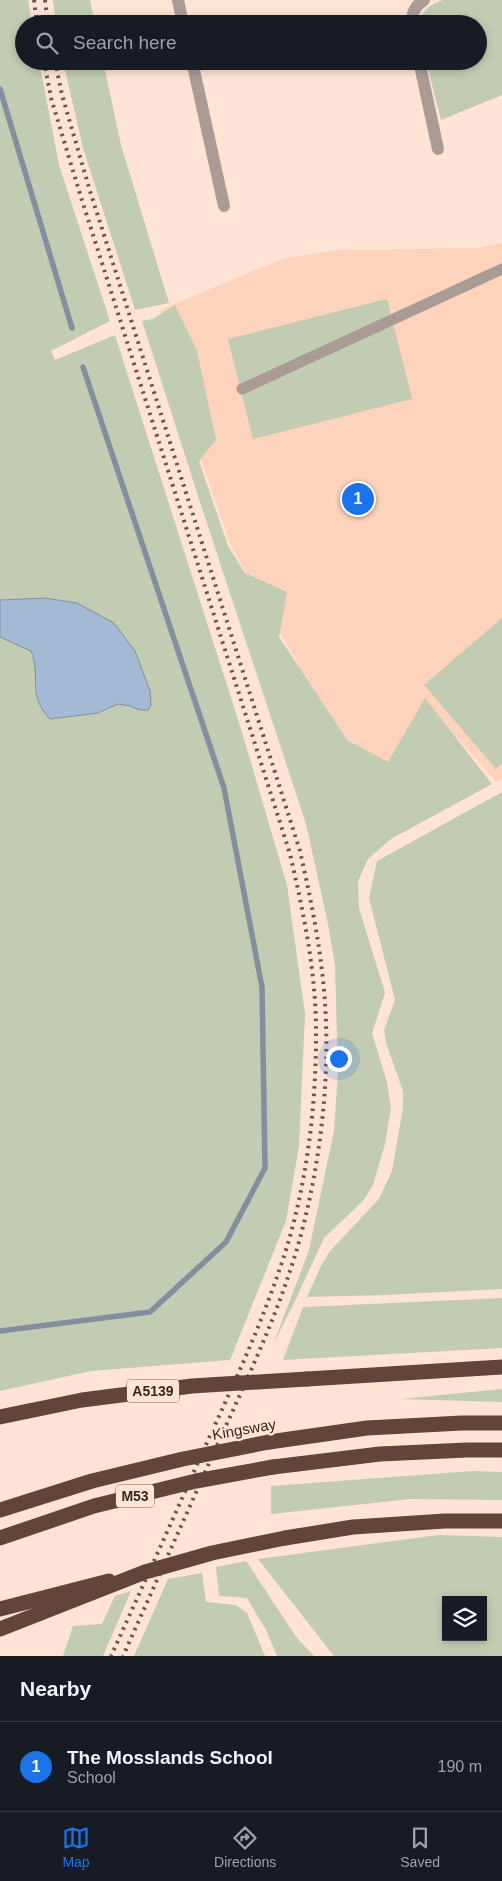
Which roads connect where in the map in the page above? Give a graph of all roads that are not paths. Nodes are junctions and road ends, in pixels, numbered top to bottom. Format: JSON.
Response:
{"nodes":[{"id":1,"x":178,"y":0,"type":"edge"},
{"id":2,"x":424,"y":0,"type":"edge"},
{"id":3,"x":181,"y":15,"type":"edge"},
{"id":4,"x":412,"y":15,"type":"edge"},
{"id":5,"x":194,"y":70,"type":"edge"},
{"id":6,"x":421,"y":70,"type":"edge"},
{"id":7,"x":438,"y":149,"type":"dead end"},
{"id":8,"x":224,"y":206,"type":"dead end"},
{"id":9,"x":502,"y":269,"type":"edge"},
{"id":10,"x":242,"y":389,"type":"dead end"},
{"id":11,"x":502,"y":1367,"type":"edge"},
{"id":12,"x":0,"y":1417,"type":"edge"},
{"id":13,"x":502,"y":1423,"type":"edge"},
{"id":14,"x":502,"y":1450,"type":"edge"},
{"id":15,"x":0,"y":1510,"type":"edge"},
{"id":16,"x":502,"y":1521,"type":"edge"},
{"id":17,"x":0,"y":1538,"type":"edge"},
{"id":18,"x":145,"y":1572,"type":"junction"},
{"id":19,"x":0,"y":1608,"type":"edge"},
{"id":20,"x":0,"y":1629,"type":"edge"}],
"edges":[{"from":1,"to":3,"type":"street"},
{"from":2,"to":4,"type":"street"},
{"from":5,"to":8,"type":"street"},
{"from":6,"to":7,"type":"street"},
{"from":9,"to":10,"type":"lane"},
{"from":11,"to":12,"type":"highway","number":"A5139","bridge":true},
{"from":13,"to":15,"type":"highway","name":"Kingsway","bridge":true},
{"from":14,"to":17,"type":"highway","number":"M53","bridge":true},
{"from":16,"to":18,"type":"highway","bridge":true},
{"from":18,"to":19,"type":"highway","bridge":true},
{"from":18,"to":20,"type":"highway","bridge":true}]}
